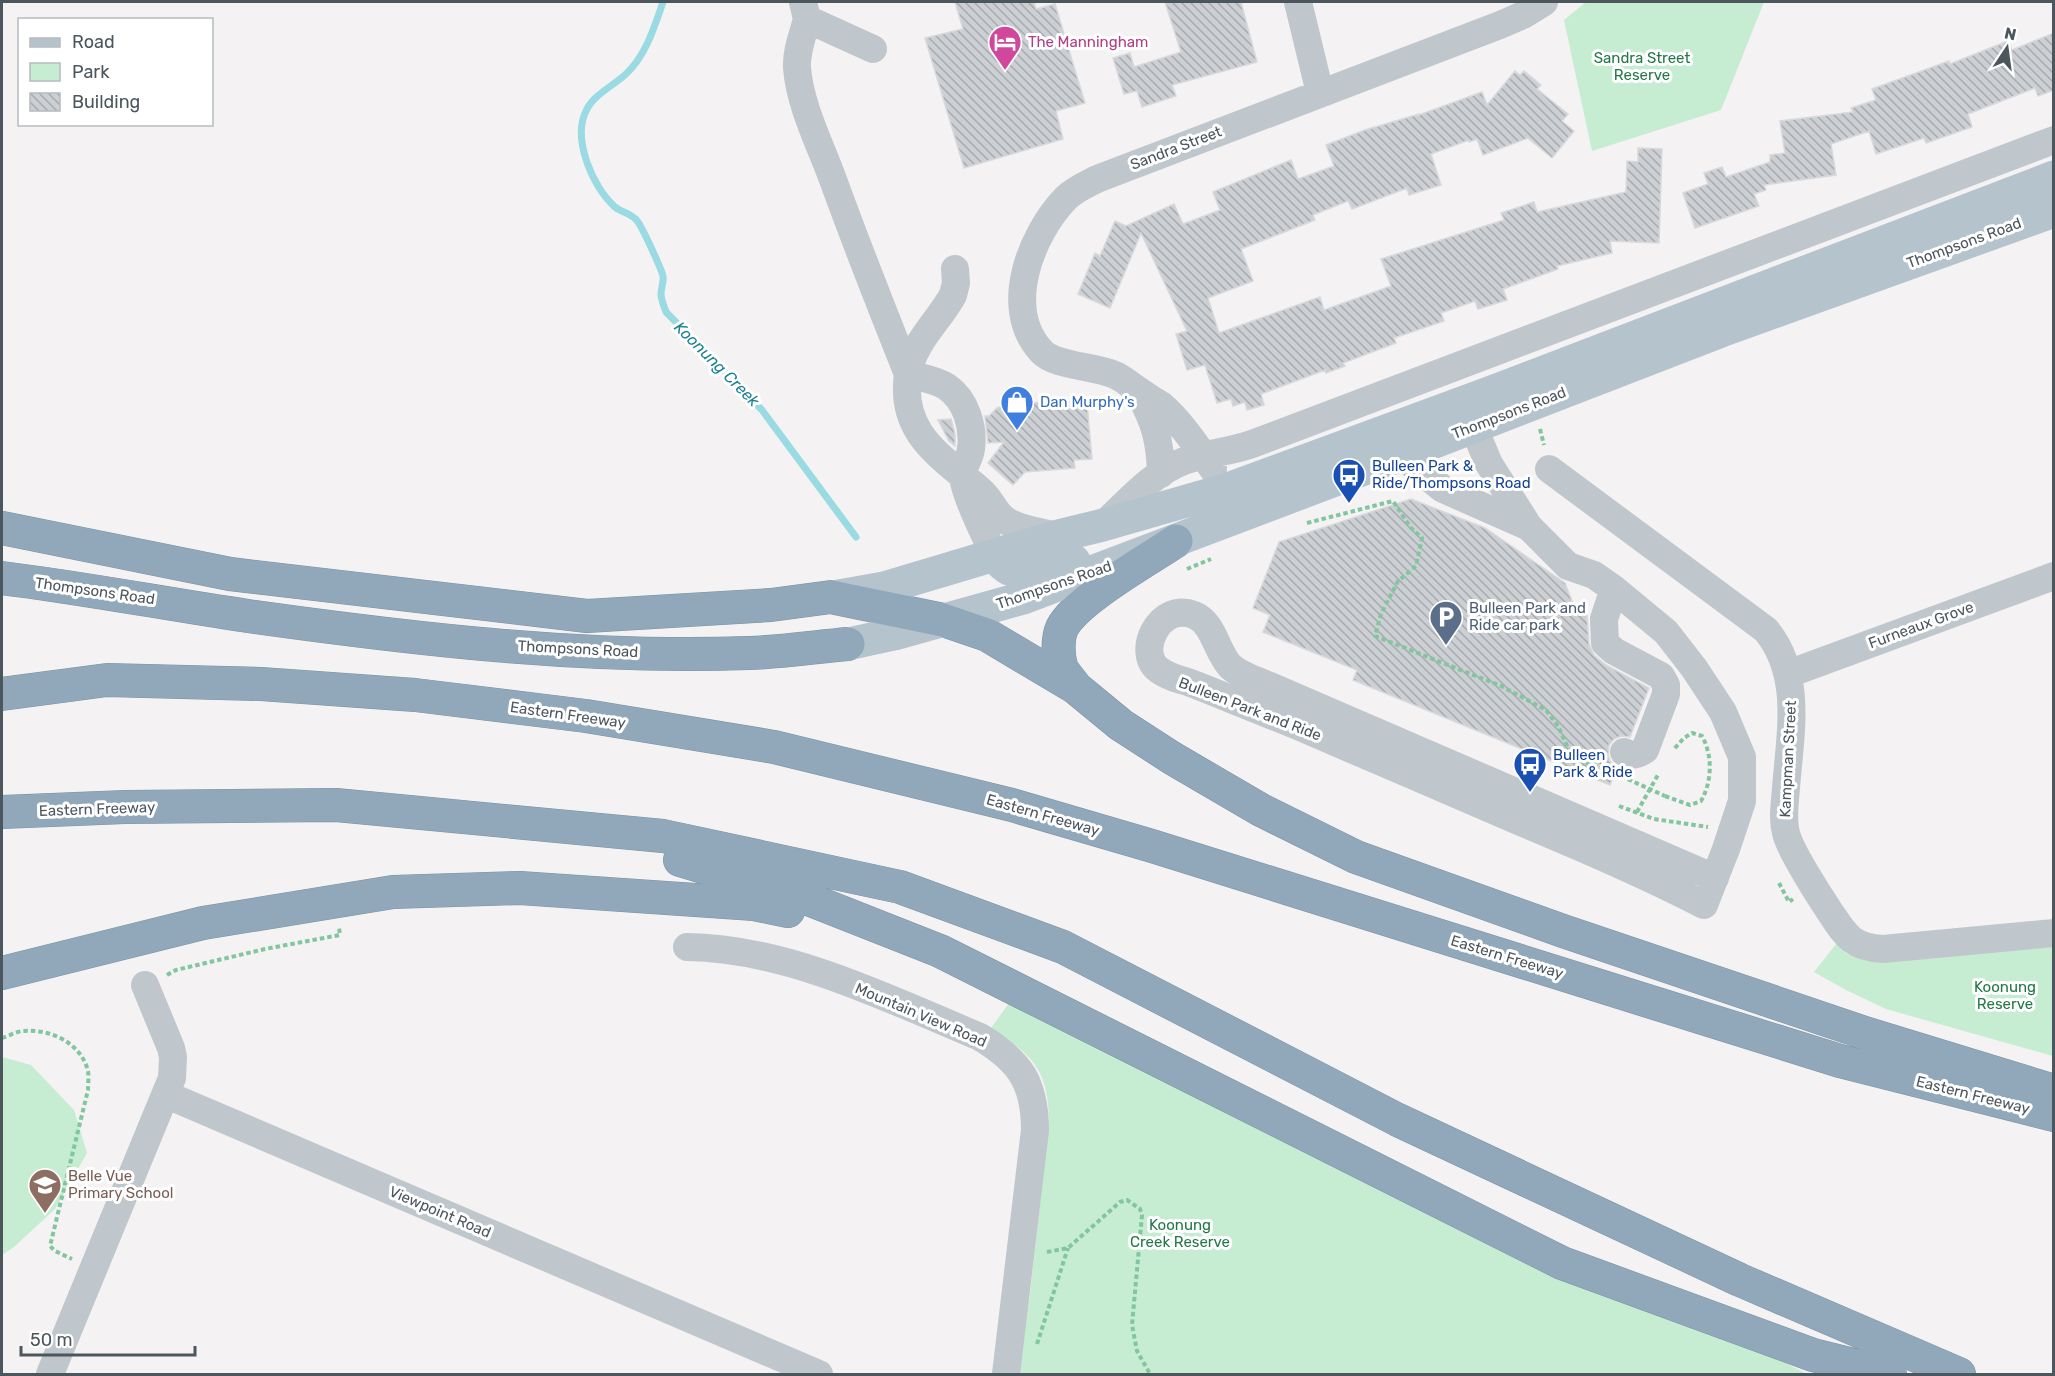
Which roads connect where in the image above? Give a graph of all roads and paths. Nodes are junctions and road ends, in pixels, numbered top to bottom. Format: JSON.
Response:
{"nodes":[{"id":1,"x":1298,"y":2,"type":"edge"},
{"id":2,"x":1544,"y":2,"type":"edge"},
{"id":3,"x":805,"y":10,"type":"edge"},
{"id":4,"x":873,"y":49,"type":"dead end"},
{"id":5,"x":1320,"y":93,"type":"junction"},
{"id":6,"x":2054,"y":140,"type":"edge"},
{"id":7,"x":2054,"y":177,"type":"edge"},
{"id":8,"x":2054,"y":211,"type":"edge"},
{"id":9,"x":955,"y":270,"type":"dead end"},
{"id":10,"x":908,"y":374,"type":"junction"},
{"id":11,"x":1138,"y":391,"type":"junction"},
{"id":12,"x":1534,"y":402,"type":"junction"},
{"id":13,"x":1469,"y":414,"type":"junction"},
{"id":14,"x":1203,"y":455,"type":"junction"},
{"id":15,"x":1401,"y":455,"type":"junction"},
{"id":16,"x":1549,"y":469,"type":"joint"},
{"id":17,"x":1161,"y":474,"type":"junction"},
{"id":18,"x":962,"y":476,"type":"junction"},
{"id":19,"x":1228,"y":489,"type":"junction"},
{"id":20,"x":1103,"y":525,"type":"junction"},
{"id":21,"x":1296,"y":526,"type":"dead end"},
{"id":22,"x":1529,"y":527,"type":"junction"},
{"id":23,"x":2,"y":528,"type":"edge"},
{"id":24,"x":1059,"y":536,"type":"junction"},
{"id":25,"x":994,"y":556,"type":"junction"},
{"id":26,"x":1178,"y":556,"type":"junction"},
{"id":27,"x":1214,"y":558,"type":"dead end"},
{"id":28,"x":2054,"y":576,"type":"edge"},
{"id":29,"x":2,"y":578,"type":"edge"},
{"id":30,"x":1614,"y":589,"type":"junction"},
{"id":31,"x":831,"y":597,"type":"junction"},
{"id":32,"x":943,"y":620,"type":"junction"},
{"id":33,"x":848,"y":644,"type":"joint"},
{"id":34,"x":1788,"y":674,"type":"junction"},
{"id":35,"x":1076,"y":688,"type":"junction"},
{"id":36,"x":2,"y":694,"type":"edge"},
{"id":37,"x":1672,"y":751,"type":"dead end"},
{"id":38,"x":1622,"y":764,"type":"junction"},
{"id":39,"x":1662,"y":767,"type":"dead end"},
{"id":40,"x":336,"y":806,"type":"junction"},
{"id":41,"x":2,"y":812,"type":"edge"},
{"id":42,"x":1714,"y":828,"type":"dead end"},
{"id":43,"x":1715,"y":878,"type":"junction"},
{"id":44,"x":338,"y":921,"type":"dead end"},
{"id":45,"x":203,"y":923,"type":"junction"},
{"id":46,"x":2054,"y":933,"type":"edge"},
{"id":47,"x":687,"y":947,"type":"dead end"},
{"id":48,"x":929,"y":947,"type":"junction"},
{"id":49,"x":2,"y":974,"type":"edge"},
{"id":50,"x":146,"y":985,"type":"joint"},
{"id":51,"x":2,"y":995,"type":"edge"},
{"id":52,"x":2,"y":1038,"type":"edge"},
{"id":53,"x":2054,"y":1091,"type":"edge"},
{"id":54,"x":167,"y":1095,"type":"junction"},
{"id":55,"x":2054,"y":1115,"type":"edge"},
{"id":56,"x":94,"y":1269,"type":"junction"},
{"id":57,"x":1035,"y":1353,"type":"dead end"},
{"id":58,"x":50,"y":1374,"type":"edge"},
{"id":59,"x":819,"y":1374,"type":"edge"},
{"id":60,"x":1006,"y":1374,"type":"edge"},
{"id":61,"x":1150,"y":1374,"type":"edge"},
{"id":62,"x":1890,"y":1374,"type":"edge"},
{"id":63,"x":1959,"y":1374,"type":"edge"}],
"edges":[{"from":1,"to":5,"type":"street"},
{"from":2,"to":5,"type":"street","name":"Sandra Street"},
{"from":3,"to":4,"type":"street"},
{"from":3,"to":10,"type":"street"},
{"from":5,"to":11,"type":"street","name":"Sandra Street"},
{"from":6,"to":14,"type":"street","name":"Thompsons Road"},
{"from":7,"to":13,"type":"main road","name":"Thompsons Road"},
{"from":8,"to":12,"type":"main road","name":"Thompsons Road"},
{"from":9,"to":10,"type":"street"},
{"from":10,"to":18,"type":"street"},
{"from":10,"to":18,"type":"street"},
{"from":11,"to":14,"type":"street","name":"Sandra Street"},
{"from":11,"to":17,"type":"street"},
{"from":12,"to":13,"type":"main road","name":"Thompsons Road"},
{"from":12,"to":16,"type":"path"},
{"from":13,"to":15,"type":"main road","name":"Thompsons Road"},
{"from":13,"to":19,"type":"main road","name":"Thompsons Road"},
{"from":13,"to":22,"type":"street"},
{"from":14,"to":17,"type":"street","name":"Thompsons Road"},
{"from":14,"to":19,"type":"street","name":"Sandra Street"},
{"from":15,"to":22,"type":"street"},
{"from":15,"to":26,"type":"main road","name":"Thompsons Road"},
{"from":16,"to":34,"type":"street","name":"Kampman Street"},
{"from":17,"to":20,"type":"street","name":"Thompsons Road"},
{"from":18,"to":24,"type":"street"},
{"from":18,"to":25,"type":"street"},
{"from":19,"to":20,"type":"main road","name":"Thompsons Road"},
{"from":20,"to":24,"type":"main road","name":"Thompsons Road"},
{"from":21,"to":38,"type":"path"},
{"from":22,"to":30,"type":"street"},
{"from":23,"to":31,"type":"highway","name":"Thompsons Road"},
{"from":24,"to":25,"type":"main road","name":"Thompsons Road"},
{"from":25,"to":26,"type":"main road"},
{"from":25,"to":31,"type":"main road","name":"Thompsons Road"},
{"from":26,"to":27,"type":"path"},
{"from":26,"to":32,"type":"main road","name":"Thompsons Road"},
{"from":26,"to":35,"type":"highway"},
{"from":28,"to":34,"type":"street","name":"Furneaux Grove"},
{"from":29,"to":33,"type":"highway","name":"Thompsons Road"},
{"from":30,"to":38,"type":"street"},
{"from":30,"to":43,"type":"street"},
{"from":31,"to":32,"type":"highway"},
{"from":32,"to":33,"type":"main road","name":"Thompsons Road"},
{"from":32,"to":35,"type":"highway"},
{"from":34,"to":46,"type":"street","name":"Kampman Street"},
{"from":35,"to":53,"type":"highway"},
{"from":36,"to":55,"type":"highway","name":"Eastern Freeway"},
{"from":37,"to":38,"type":"path","bridge":true},
{"from":39,"to":42,"type":"path"},
{"from":40,"to":41,"type":"highway","name":"Eastern Freeway"},
{"from":40,"to":48,"type":"highway","name":"Eastern Freeway"},
{"from":40,"to":63,"type":"highway","name":"Eastern Freeway"},
{"from":43,"to":43,"type":"street","name":"Bulleen Park and Ride"},
{"from":44,"to":50,"type":"path"},
{"from":45,"to":48,"type":"highway"},
{"from":45,"to":49,"type":"highway"},
{"from":45,"to":51,"type":"highway"},
{"from":47,"to":60,"type":"street","name":"Mountain View Road"},
{"from":48,"to":62,"type":"highway","name":"Eastern Freeway"},
{"from":50,"to":54,"type":"street"},
{"from":52,"to":56,"type":"path"},
{"from":54,"to":56,"type":"street"},
{"from":54,"to":59,"type":"street","name":"Viewpoint Road"},
{"from":56,"to":58,"type":"street"},
{"from":57,"to":61,"type":"path"}]}
